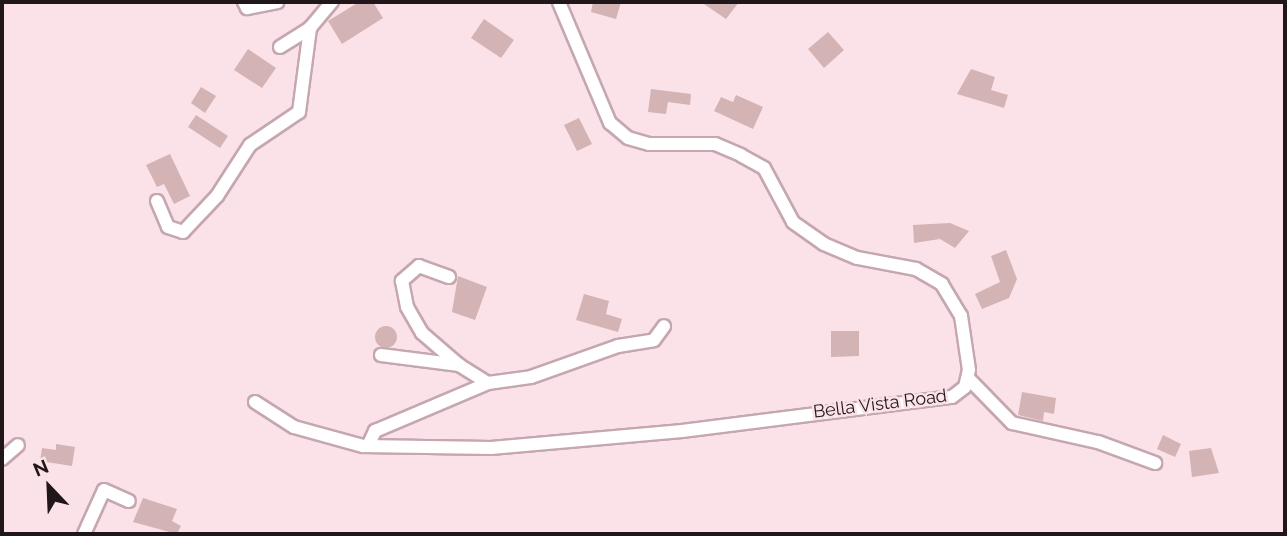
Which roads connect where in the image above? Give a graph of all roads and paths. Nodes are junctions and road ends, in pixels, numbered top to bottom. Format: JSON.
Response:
{"nodes":[{"id":1,"x":244,"y":2,"type":"edge"},
{"id":2,"x":277,"y":2,"type":"edge"},
{"id":3,"x":332,"y":2,"type":"edge"},
{"id":4,"x":559,"y":2,"type":"edge"},
{"id":5,"x":310,"y":28,"type":"junction"},
{"id":6,"x":280,"y":47,"type":"dead end"},
{"id":7,"x":157,"y":201,"type":"dead end"},
{"id":8,"x":449,"y":277,"type":"dead end"},
{"id":9,"x":664,"y":326,"type":"dead end"},
{"id":10,"x":381,"y":355,"type":"dead end"},
{"id":11,"x":459,"y":365,"type":"junction"},
{"id":12,"x":969,"y":379,"type":"junction"},
{"id":13,"x":488,"y":383,"type":"junction"},
{"id":14,"x":255,"y":402,"type":"dead end"},
{"id":15,"x":18,"y":445,"type":"dead end"},
{"id":16,"x":369,"y":446,"type":"junction"},
{"id":17,"x":2,"y":459,"type":"edge"},
{"id":18,"x":1155,"y":463,"type":"dead end"},
{"id":19,"x":129,"y":501,"type":"dead end"},
{"id":20,"x":84,"y":534,"type":"edge"}],
"edges":[{"from":1,"to":2,"type":"street"},
{"from":3,"to":5,"type":"street"},
{"from":4,"to":12,"type":"street","name":"Bella Vista Road"},
{"from":5,"to":6,"type":"street"},
{"from":5,"to":7,"type":"street"},
{"from":8,"to":11,"type":"street"},
{"from":9,"to":13,"type":"street"},
{"from":10,"to":11,"type":"street"},
{"from":11,"to":13,"type":"street"},
{"from":12,"to":16,"type":"street","name":"Bella Vista Road"},
{"from":12,"to":18,"type":"street"},
{"from":13,"to":16,"type":"street"},
{"from":14,"to":16,"type":"street","name":"Bella Vista Road"},
{"from":15,"to":17,"type":"street"},
{"from":19,"to":20,"type":"street"}]}
